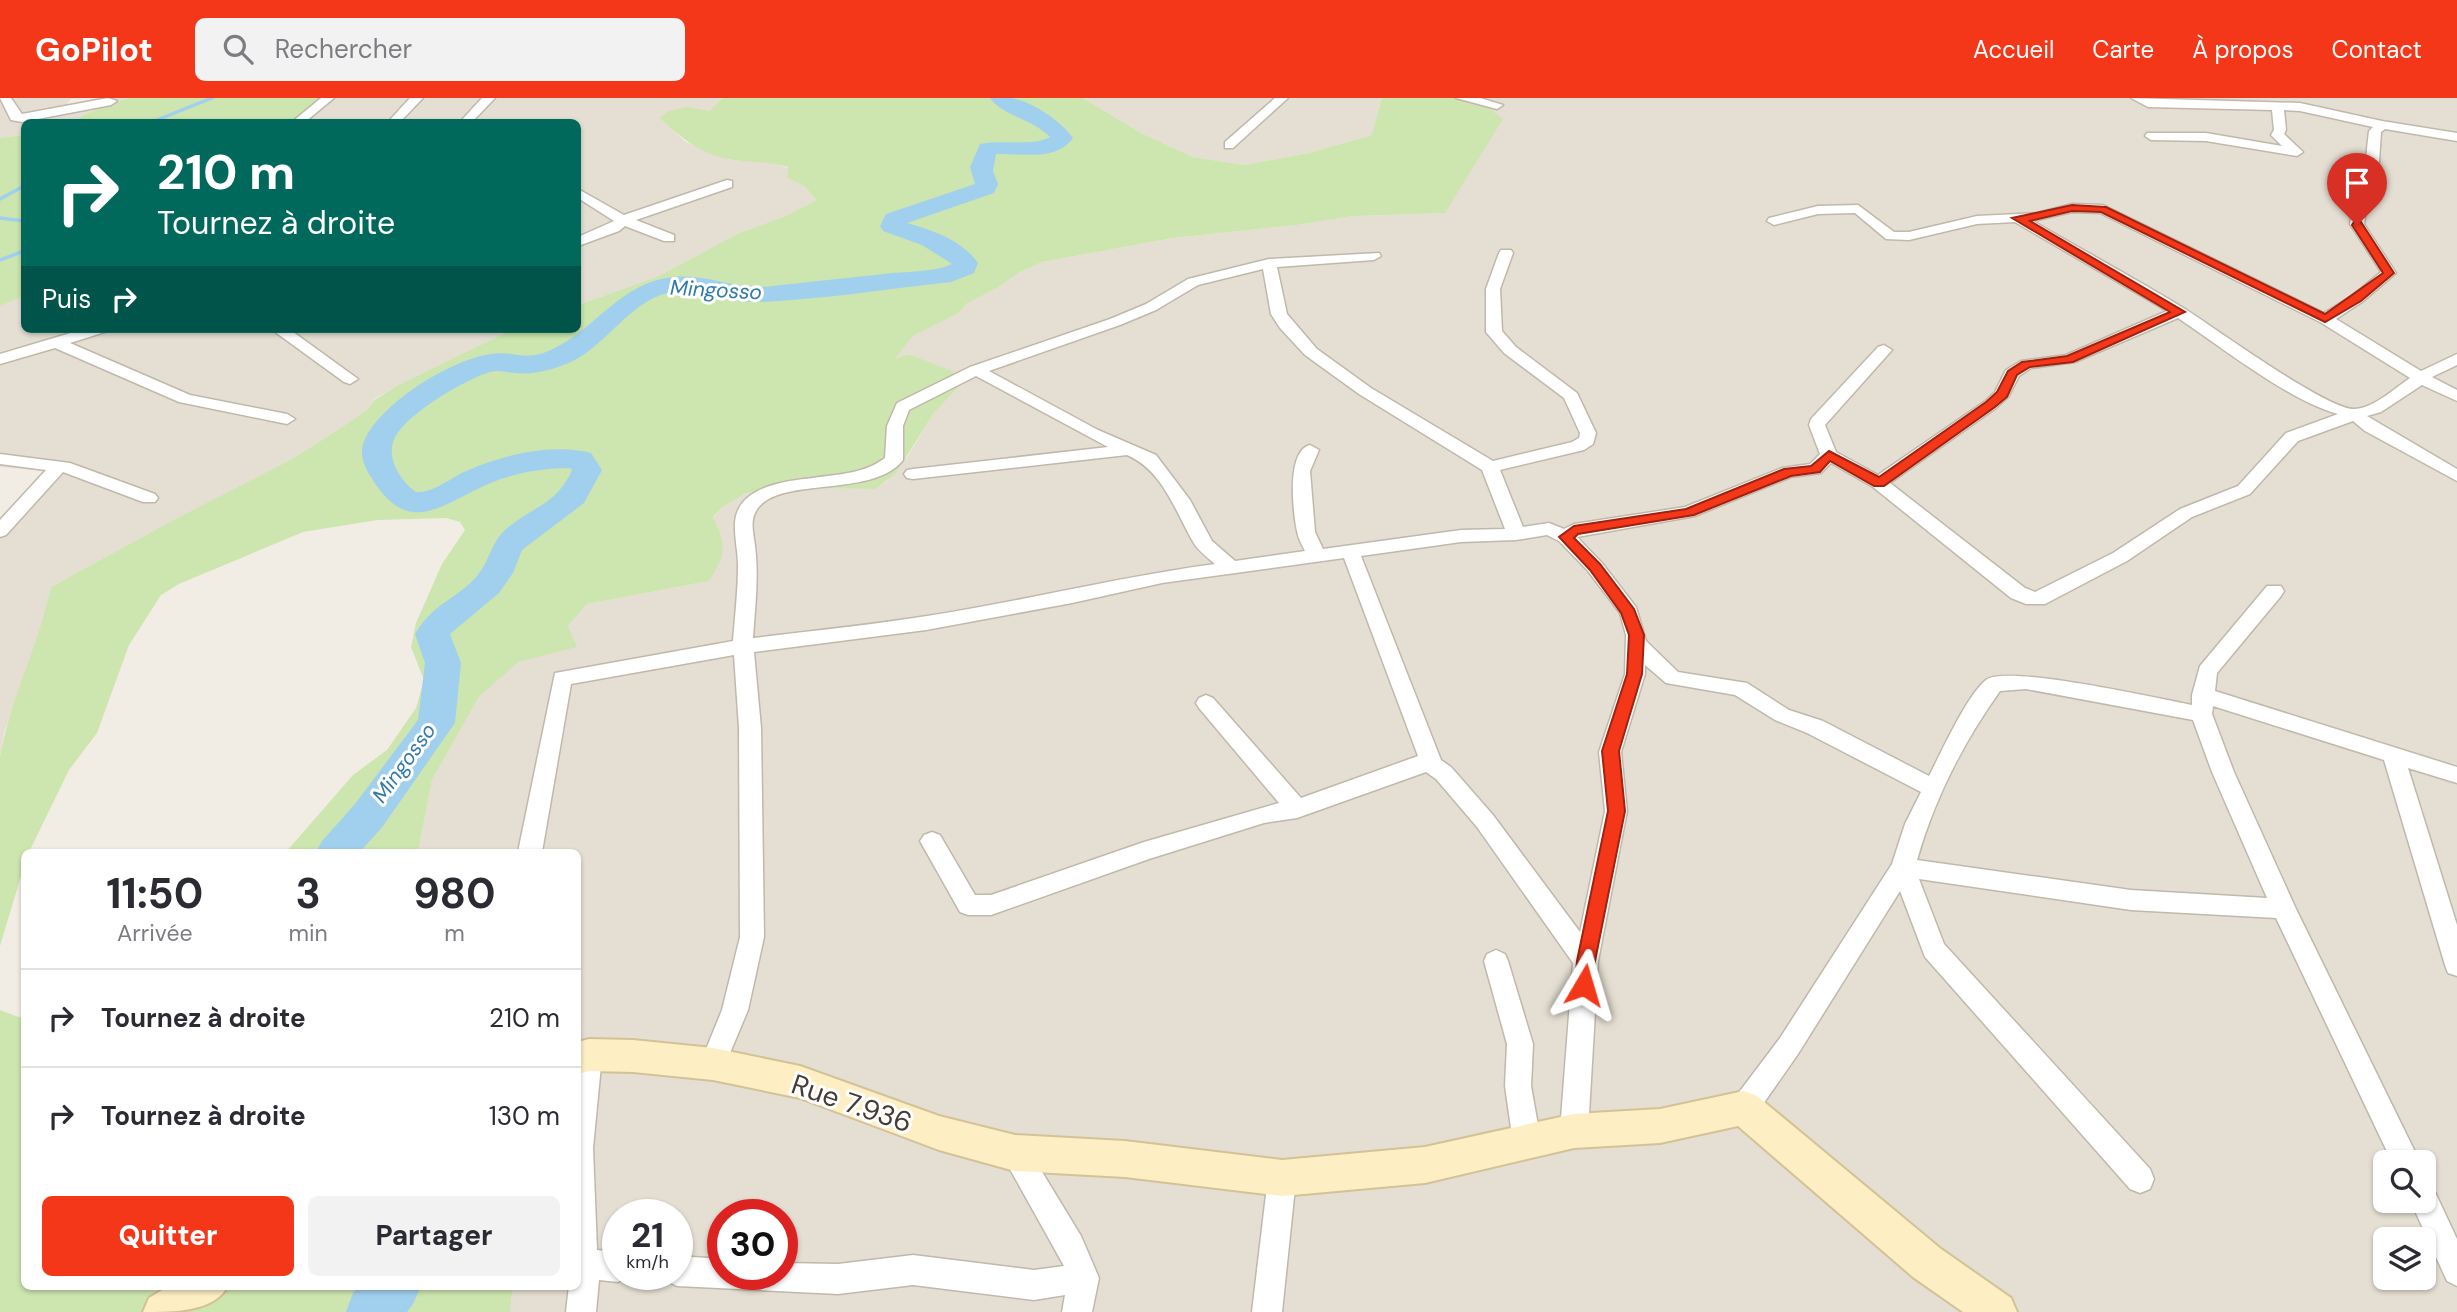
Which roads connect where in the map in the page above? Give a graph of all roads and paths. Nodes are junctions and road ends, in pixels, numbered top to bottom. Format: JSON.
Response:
{"nodes":[{"id":1,"x":5,"y":98,"type":"edge"},
{"id":2,"x":328,"y":98,"type":"edge"},
{"id":3,"x":417,"y":98,"type":"edge"},
{"id":4,"x":489,"y":98,"type":"edge"},
{"id":5,"x":1282,"y":98,"type":"edge"},
{"id":6,"x":1462,"y":98,"type":"edge"},
{"id":7,"x":2137,"y":98,"type":"edge"},
{"id":8,"x":111,"y":101,"type":"dead end"},
{"id":9,"x":1497,"y":105,"type":"dead end"},
{"id":10,"x":2278,"y":108,"type":"junction"},
{"id":11,"x":302,"y":119,"type":"edge"},
{"id":12,"x":397,"y":119,"type":"edge"},
{"id":13,"x":469,"y":119,"type":"edge"},
{"id":14,"x":2382,"y":125,"type":"junction"},
{"id":15,"x":2151,"y":136,"type":"dead end"},
{"id":16,"x":2457,"y":137,"type":"edge"},
{"id":17,"x":1229,"y":145,"type":"dead end"},
{"id":18,"x":727,"y":184,"type":"dead end"},
{"id":19,"x":581,"y":195,"type":"edge"},
{"id":20,"x":2018,"y":218,"type":"junction"},
{"id":21,"x":623,"y":220,"type":"junction"},
{"id":22,"x":1774,"y":221,"type":"dead end"},
{"id":23,"x":669,"y":238,"type":"dead end"},
{"id":24,"x":581,"y":241,"type":"edge"},
{"id":25,"x":1506,"y":253,"type":"dead end"},
{"id":26,"x":1374,"y":256,"type":"dead end"},
{"id":27,"x":1269,"y":263,"type":"junction"},
{"id":28,"x":2179,"y":312,"type":"junction"},
{"id":29,"x":2325,"y":319,"type":"junction"},
{"id":30,"x":86,"y":333,"type":"edge"},
{"id":31,"x":285,"y":333,"type":"edge"},
{"id":32,"x":55,"y":342,"type":"junction"},
{"id":33,"x":1884,"y":350,"type":"dead end"},
{"id":34,"x":0,"y":359,"type":"edge"},
{"id":35,"x":2457,"y":359,"type":"edge"},
{"id":36,"x":976,"y":370,"type":"junction"},
{"id":37,"x":2421,"y":378,"type":"junction"},
{"id":38,"x":350,"y":379,"type":"dead end"},
{"id":39,"x":2457,"y":396,"type":"edge"},
{"id":40,"x":2355,"y":414,"type":"junction"},
{"id":41,"x":287,"y":419,"type":"dead end"},
{"id":42,"x":1129,"y":450,"type":"junction"},
{"id":43,"x":1310,"y":450,"type":"dead end"},
{"id":44,"x":1829,"y":455,"type":"junction"},
{"id":45,"x":0,"y":459,"type":"edge"},
{"id":46,"x":59,"y":466,"type":"junction"},
{"id":47,"x":1490,"y":467,"type":"junction"},
{"id":48,"x":913,"y":474,"type":"dead end"},
{"id":49,"x":2457,"y":476,"type":"edge"},
{"id":50,"x":1879,"y":483,"type":"junction"},
{"id":51,"x":149,"y":498,"type":"dead end"},
{"id":52,"x":0,"y":531,"type":"edge"},
{"id":53,"x":1516,"y":534,"type":"junction"},
{"id":54,"x":1566,"y":537,"type":"junction"},
{"id":55,"x":1351,"y":553,"type":"junction"},
{"id":56,"x":1317,"y":557,"type":"junction"},
{"id":57,"x":1230,"y":567,"type":"junction"},
{"id":58,"x":2274,"y":591,"type":"dead end"},
{"id":59,"x":1636,"y":643,"type":"junction"},
{"id":60,"x":743,"y":646,"type":"junction"},
{"id":61,"x":1206,"y":703,"type":"dead end"},
{"id":62,"x":2201,"y":704,"type":"junction"},
{"id":63,"x":2393,"y":755,"type":"junction"},
{"id":64,"x":1432,"y":764,"type":"junction"},
{"id":65,"x":2457,"y":775,"type":"edge"},
{"id":66,"x":1934,"y":789,"type":"junction"},
{"id":67,"x":1297,"y":809,"type":"junction"},
{"id":68,"x":932,"y":841,"type":"dead end"},
{"id":69,"x":531,"y":849,"type":"edge"},
{"id":70,"x":1903,"y":867,"type":"junction"},
{"id":71,"x":2284,"y":909,"type":"junction"},
{"id":72,"x":1496,"y":961,"type":"dead end"},
{"id":73,"x":1586,"y":961,"type":"junction"},
{"id":74,"x":2457,"y":965,"type":"edge"},
{"id":75,"x":583,"y":1056,"type":"edge"},
{"id":76,"x":713,"y":1064,"type":"junction"},
{"id":77,"x":581,"y":1102,"type":"edge"},
{"id":78,"x":1744,"y":1108,"type":"junction"},
{"id":79,"x":1574,"y":1131,"type":"junction"},
{"id":80,"x":1527,"y":1142,"type":"junction"},
{"id":81,"x":2400,"y":1150,"type":"edge"},
{"id":82,"x":1015,"y":1153,"type":"junction"},
{"id":83,"x":1282,"y":1178,"type":"junction"},
{"id":84,"x":2140,"y":1179,"type":"dead end"},
{"id":85,"x":581,"y":1206,"type":"edge"},
{"id":86,"x":2430,"y":1213,"type":"edge"},
{"id":87,"x":583,"y":1264,"type":"junction"},
{"id":88,"x":602,"y":1265,"type":"edge"},
{"id":89,"x":693,"y":1272,"type":"edge"},
{"id":90,"x":2457,"y":1272,"type":"edge"},
{"id":91,"x":1084,"y":1278,"type":"junction"},
{"id":92,"x":201,"y":1290,"type":"edge"},
{"id":93,"x":163,"y":1312,"type":"edge"},
{"id":94,"x":581,"y":1312,"type":"edge"},
{"id":95,"x":1077,"y":1312,"type":"edge"},
{"id":96,"x":1268,"y":1312,"type":"edge"},
{"id":97,"x":1997,"y":1312,"type":"edge"}],
"edges":[{"from":1,"to":8,"type":"street"},
{"from":2,"to":11,"type":"street"},
{"from":3,"to":12,"type":"street"},
{"from":4,"to":13,"type":"street"},
{"from":5,"to":17,"type":"street"},
{"from":6,"to":9,"type":"street"},
{"from":7,"to":10,"type":"street"},
{"from":10,"to":14,"type":"street"},
{"from":10,"to":15,"type":"street"},
{"from":14,"to":16,"type":"street"},
{"from":14,"to":29,"type":"street"},
{"from":18,"to":21,"type":"street"},
{"from":19,"to":21,"type":"street"},
{"from":20,"to":22,"type":"street"},
{"from":20,"to":28,"type":"street"},
{"from":20,"to":29,"type":"street"},
{"from":21,"to":23,"type":"street"},
{"from":21,"to":24,"type":"street"},
{"from":25,"to":47,"type":"street"},
{"from":26,"to":27,"type":"street"},
{"from":27,"to":36,"type":"street"},
{"from":27,"to":47,"type":"street"},
{"from":28,"to":40,"type":"street"},
{"from":28,"to":50,"type":"street"},
{"from":29,"to":37,"type":"street"},
{"from":30,"to":32,"type":"street"},
{"from":31,"to":38,"type":"street"},
{"from":32,"to":34,"type":"street"},
{"from":32,"to":41,"type":"street"},
{"from":33,"to":44,"type":"street"},
{"from":35,"to":37,"type":"street"},
{"from":36,"to":42,"type":"street"},
{"from":36,"to":60,"type":"street"},
{"from":37,"to":39,"type":"street"},
{"from":37,"to":40,"type":"street"},
{"from":40,"to":49,"type":"street"},
{"from":40,"to":50,"type":"street"},
{"from":42,"to":48,"type":"street"},
{"from":42,"to":57,"type":"street"},
{"from":43,"to":56,"type":"street"},
{"from":44,"to":50,"type":"street"},
{"from":44,"to":54,"type":"street"},
{"from":45,"to":46,"type":"street"},
{"from":46,"to":51,"type":"street"},
{"from":46,"to":52,"type":"street"},
{"from":47,"to":53,"type":"street"},
{"from":53,"to":54,"type":"street"},
{"from":53,"to":55,"type":"street"},
{"from":54,"to":59,"type":"street"},
{"from":55,"to":56,"type":"street"},
{"from":55,"to":64,"type":"street"},
{"from":56,"to":57,"type":"street"},
{"from":57,"to":60,"type":"street"},
{"from":58,"to":62,"type":"street"},
{"from":59,"to":66,"type":"street"},
{"from":59,"to":73,"type":"street"},
{"from":60,"to":69,"type":"street"},
{"from":60,"to":76,"type":"street"},
{"from":61,"to":67,"type":"street"},
{"from":62,"to":63,"type":"street"},
{"from":62,"to":66,"type":"street"},
{"from":62,"to":71,"type":"street"},
{"from":63,"to":65,"type":"street"},
{"from":63,"to":74,"type":"street"},
{"from":64,"to":67,"type":"street"},
{"from":64,"to":73,"type":"street"},
{"from":66,"to":70,"type":"street"},
{"from":67,"to":68,"type":"street"},
{"from":70,"to":71,"type":"street"},
{"from":70,"to":78,"type":"street"},
{"from":70,"to":84,"type":"street"},
{"from":71,"to":81,"type":"street"},
{"from":72,"to":80,"type":"street"},
{"from":73,"to":79,"type":"street"},
{"from":75,"to":76,"type":"street","name":"Rue 7.936"},
{"from":75,"to":77,"type":"street"},
{"from":76,"to":82,"type":"street","name":"Rue 7.936"},
{"from":78,"to":79,"type":"street","name":"Rue 7.936"},
{"from":78,"to":97,"type":"street"},
{"from":79,"to":80,"type":"street","name":"Rue 7.936"},
{"from":80,"to":83,"type":"street","name":"Rue 7.936"},
{"from":82,"to":83,"type":"street","name":"Rue 7.936"},
{"from":82,"to":91,"type":"street"},
{"from":83,"to":96,"type":"street"},
{"from":85,"to":87,"type":"street"},
{"from":86,"to":90,"type":"street"},
{"from":87,"to":88,"type":"street"},
{"from":87,"to":94,"type":"street"},
{"from":89,"to":91,"type":"street"},
{"from":91,"to":95,"type":"street"},
{"from":92,"to":93,"type":"street"}]}
